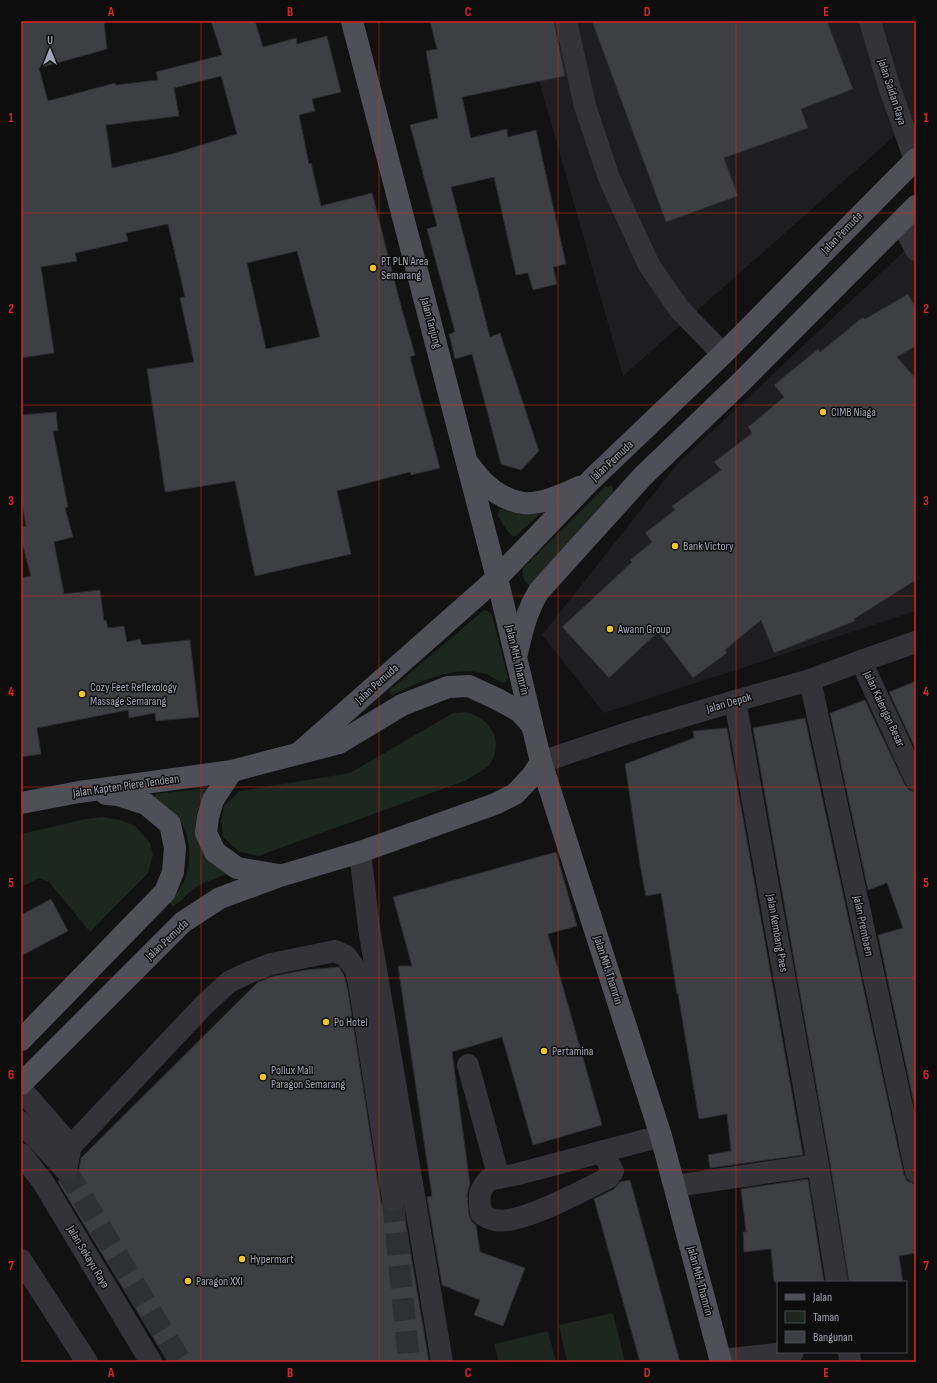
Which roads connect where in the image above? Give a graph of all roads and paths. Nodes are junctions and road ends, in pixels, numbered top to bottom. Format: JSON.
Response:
{"nodes":[{"id":1,"x":352,"y":21,"type":"edge"},
{"id":2,"x":566,"y":21,"type":"edge"},
{"id":3,"x":870,"y":21,"type":"edge"},
{"id":4,"x":915,"y":161,"type":"edge"},
{"id":5,"x":909,"y":213,"type":"edge"},
{"id":6,"x":916,"y":250,"type":"edge"},
{"id":7,"x":723,"y":354,"type":"junction"},
{"id":8,"x":467,"y":462,"type":"junction"},
{"id":9,"x":592,"y":479,"type":"junction"},
{"id":10,"x":497,"y":578,"type":"junction"},
{"id":11,"x":916,"y":642,"type":"edge"},
{"id":12,"x":516,"y":656,"type":"junction"},
{"id":13,"x":861,"y":660,"type":"junction"},
{"id":14,"x":810,"y":680,"type":"junction"},
{"id":15,"x":735,"y":701,"type":"junction"},
{"id":16,"x":532,"y":726,"type":"junction"},
{"id":17,"x":300,"y":753,"type":"junction"},
{"id":18,"x":541,"y":762,"type":"junction"},
{"id":19,"x":232,"y":771,"type":"junction"},
{"id":20,"x":916,"y":780,"type":"edge"},
{"id":21,"x":79,"y":792,"type":"junction"},
{"id":22,"x":21,"y":803,"type":"edge"},
{"id":23,"x":360,"y":852,"type":"junction"},
{"id":24,"x":280,"y":876,"type":"junction"},
{"id":25,"x":21,"y":1040,"type":"edge"},
{"id":26,"x":468,"y":1065,"type":"dead end"},
{"id":27,"x":21,"y":1084,"type":"edge"},
{"id":28,"x":21,"y":1089,"type":"edge"},
{"id":29,"x":21,"y":1122,"type":"edge"},
{"id":30,"x":661,"y":1136,"type":"junction"},
{"id":31,"x":71,"y":1146,"type":"junction"},
{"id":32,"x":602,"y":1152,"type":"junction"},
{"id":33,"x":21,"y":1154,"type":"edge"},
{"id":34,"x":818,"y":1164,"type":"junction"},
{"id":35,"x":916,"y":1172,"type":"edge"},
{"id":36,"x":499,"y":1178,"type":"junction"},
{"id":37,"x":675,"y":1186,"type":"junction"},
{"id":38,"x":392,"y":1200,"type":"tunnel mouth"},
{"id":39,"x":21,"y":1260,"type":"edge"},
{"id":40,"x":838,"y":1281,"type":"edge"},
{"id":41,"x":785,"y":1353,"type":"edge"},
{"id":42,"x":721,"y":1361,"type":"edge"},
{"id":43,"x":87,"y":1362,"type":"edge"},
{"id":44,"x":151,"y":1362,"type":"edge"},
{"id":45,"x":442,"y":1362,"type":"edge"}],
"edges":[{"from":1,"to":8,"type":"main road","name":"Jalan Tanjung"},
{"from":2,"to":7,"type":"street"},
{"from":3,"to":4,"type":"street","name":"Jalan Saidan Raya"},
{"from":4,"to":7,"type":"main road","name":"Jalan Pemuda"},
{"from":5,"to":6,"type":"street"},
{"from":5,"to":12,"type":"main road"},
{"from":7,"to":9,"type":"main road","name":"Jalan Pemuda"},
{"from":8,"to":9,"type":"main road"},
{"from":8,"to":10,"type":"main road","name":"Jalan Tanjung"},
{"from":9,"to":10,"type":"main road","name":"Jalan Pemuda"},
{"from":10,"to":12,"type":"main road","name":"Jalan MH. Thamrin"},
{"from":10,"to":17,"type":"main road","name":"Jalan Pemuda"},
{"from":11,"to":13,"type":"street","name":"Jalan Depok"},
{"from":12,"to":16,"type":"main road","name":"Jalan MH. Thamrin"},
{"from":13,"to":14,"type":"street","name":"Jalan Depok"},
{"from":13,"to":20,"type":"street","name":"Jalan Kalengan Besar"},
{"from":14,"to":15,"type":"street","name":"Jalan Depok"},
{"from":14,"to":35,"type":"street","name":"Jalan Prembaen"},
{"from":15,"to":18,"type":"street","name":"Jalan Depok"},
{"from":15,"to":34,"type":"street","name":"Jalan Kembang Paes"},
{"from":16,"to":17,"type":"main road","name":"Jalan Pemuda"},
{"from":16,"to":18,"type":"main road","name":"Jalan MH. Thamrin"},
{"from":17,"to":19,"type":"main road","name":"Jalan Pemuda"},
{"from":18,"to":23,"type":"main road","name":"Jalan Pemuda"},
{"from":18,"to":30,"type":"main road","name":"Jalan MH. Thamrin"},
{"from":19,"to":21,"type":"main road","name":"Jalan Kapten Piere Tendean"},
{"from":19,"to":24,"type":"main road"},
{"from":21,"to":22,"type":"main road","name":"Jalan Kapten Piere Tendean"},
{"from":21,"to":25,"type":"main road"},
{"from":23,"to":24,"type":"main road","name":"Jalan Pemuda"},
{"from":23,"to":45,"type":"street"},
{"from":24,"to":27,"type":"main road","name":"Jalan Pemuda"},
{"from":26,"to":36,"type":"street"},
{"from":28,"to":31,"type":"street"},
{"from":29,"to":31,"type":"street"},
{"from":30,"to":32,"type":"street"},
{"from":30,"to":37,"type":"main road","name":"Jalan MH. Thamrin"},
{"from":31,"to":38,"type":"street"},
{"from":32,"to":36,"type":"street"},
{"from":32,"to":36,"type":"street"},
{"from":33,"to":44,"type":"street","name":"Jalan Sekayu Raya"},
{"from":34,"to":37,"type":"street"},
{"from":34,"to":40,"type":"street","name":"Jalan Kembang Paes"},
{"from":37,"to":42,"type":"main road","name":"Jalan MH. Thamrin"},
{"from":39,"to":43,"type":"street"},
{"from":41,"to":42,"type":"street"}]}
